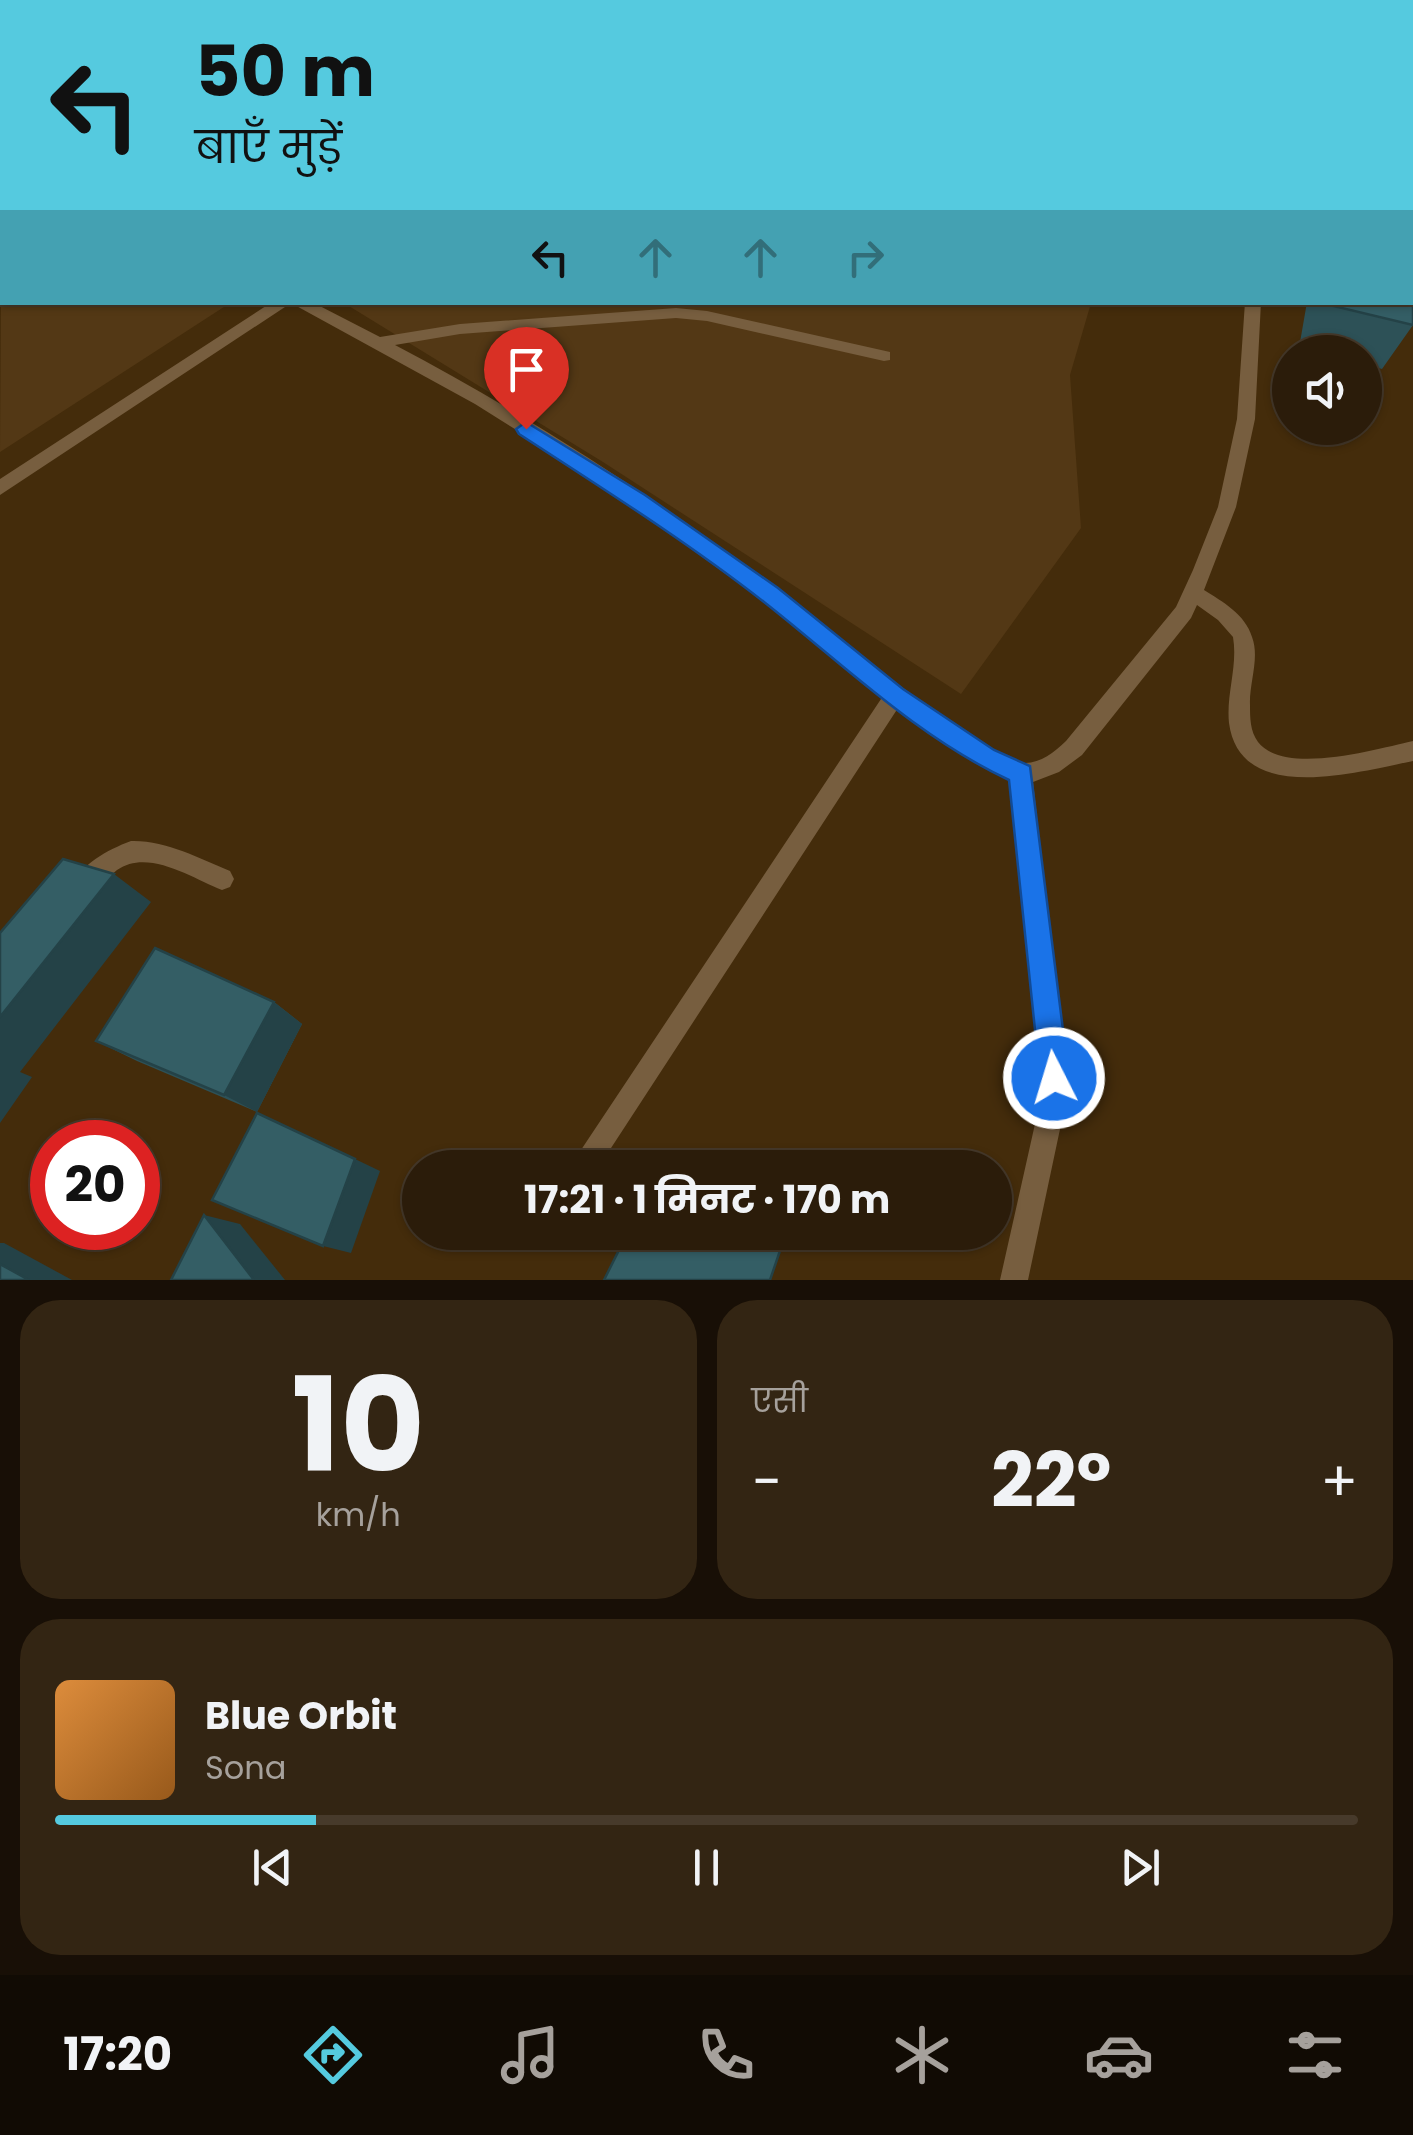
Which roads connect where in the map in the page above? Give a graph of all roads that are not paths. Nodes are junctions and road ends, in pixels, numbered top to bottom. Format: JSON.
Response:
{"nodes":[{"id":1,"x":279,"y":305,"type":"edge"},
{"id":2,"x":304,"y":305,"type":"edge"},
{"id":3,"x":1253,"y":305,"type":"edge"},
{"id":4,"x":380,"y":342,"type":"junction"},
{"id":5,"x":884,"y":356,"type":"dead end"},
{"id":6,"x":0,"y":488,"type":"edge"},
{"id":7,"x":1193,"y":592,"type":"junction"},
{"id":8,"x":894,"y":696,"type":"junction"},
{"id":9,"x":1413,"y":751,"type":"edge"},
{"id":10,"x":1021,"y":774,"type":"junction"},
{"id":11,"x":222,"y":880,"type":"dead end"},
{"id":12,"x":63,"y":911,"type":"edge"},
{"id":13,"x":594,"y":1150,"type":"edge"},
{"id":14,"x":1014,"y":1280,"type":"edge"}],
"edges":[{"from":1,"to":6,"type":"lane"},
{"from":2,"to":4,"type":"lane"},
{"from":3,"to":7,"type":"lane"},
{"from":4,"to":5,"type":"lane"},
{"from":4,"to":8,"type":"lane"},
{"from":7,"to":9,"type":"lane"},
{"from":7,"to":10,"type":"lane"},
{"from":8,"to":10,"type":"lane"},
{"from":8,"to":13,"type":"lane"},
{"from":10,"to":14,"type":"lane"},
{"from":11,"to":12,"type":"lane"}]}
